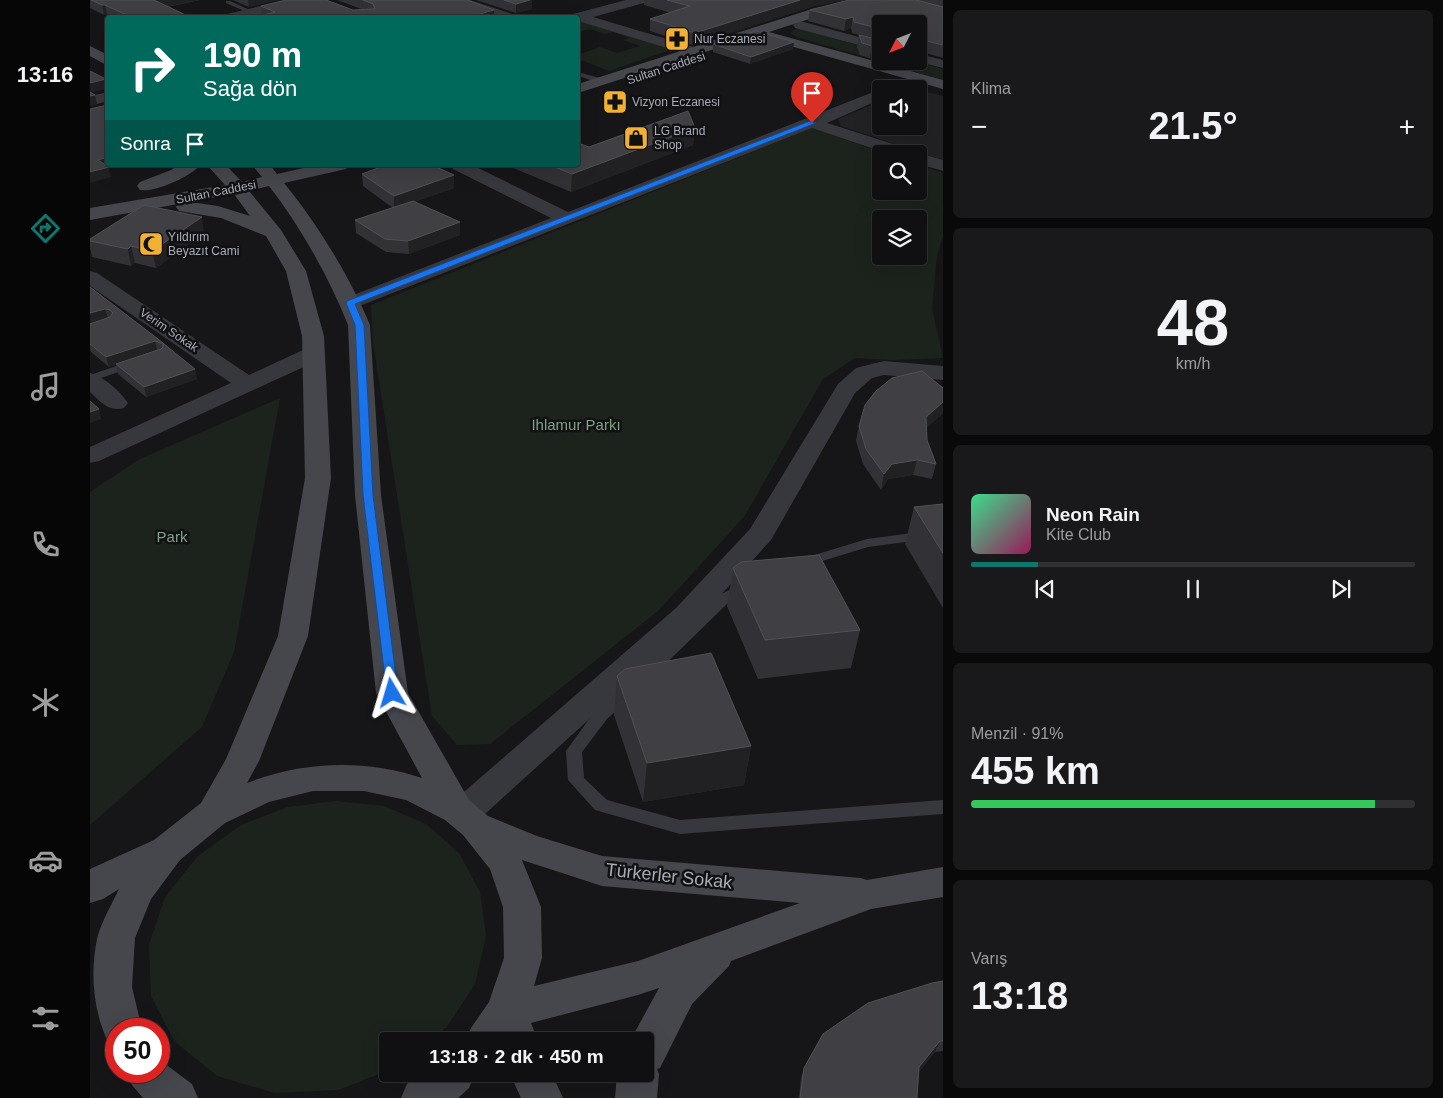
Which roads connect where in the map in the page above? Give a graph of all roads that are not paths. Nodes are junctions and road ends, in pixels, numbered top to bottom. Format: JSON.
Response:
{"nodes":[{"id":1,"x":302,"y":0,"type":"edge"},
{"id":2,"x":458,"y":0,"type":"edge"},
{"id":3,"x":498,"y":0,"type":"edge"},
{"id":4,"x":640,"y":0,"type":"edge"},
{"id":5,"x":867,"y":0,"type":"edge"},
{"id":6,"x":228,"y":2,"type":"dead end"},
{"id":7,"x":475,"y":6,"type":"junction"},
{"id":8,"x":838,"y":9,"type":"junction"},
{"id":9,"x":251,"y":12,"type":"junction"},
{"id":10,"x":240,"y":15,"type":"edge"},
{"id":11,"x":501,"y":15,"type":"edge"},
{"id":12,"x":580,"y":17,"type":"edge"},
{"id":13,"x":580,"y":17,"type":"edge"},
{"id":14,"x":800,"y":25,"type":"junction"},
{"id":15,"x":761,"y":34,"type":"junction"},
{"id":16,"x":872,"y":45,"type":"edge"},
{"id":17,"x":91,"y":51,"type":"edge"},
{"id":18,"x":692,"y":51,"type":"junction"},
{"id":19,"x":105,"y":60,"type":"edge"},
{"id":20,"x":928,"y":60,"type":"edge"},
{"id":21,"x":943,"y":64,"type":"edge"},
{"id":22,"x":580,"y":75,"type":"edge"},
{"id":23,"x":918,"y":78,"type":"junction"},
{"id":24,"x":913,"y":80,"type":"edge"},
{"id":25,"x":600,"y":81,"type":"junction"},
{"id":26,"x":943,"y":85,"type":"edge"},
{"id":27,"x":580,"y":88,"type":"edge"},
{"id":28,"x":580,"y":96,"type":"edge"},
{"id":29,"x":105,"y":97,"type":"edge"},
{"id":30,"x":872,"y":98,"type":"edge"},
{"id":31,"x":90,"y":101,"type":"edge"},
{"id":32,"x":105,"y":109,"type":"edge"},
{"id":33,"x":90,"y":113,"type":"edge"},
{"id":34,"x":812,"y":123,"type":"junction"},
{"id":35,"x":879,"y":145,"type":"edge"},
{"id":36,"x":927,"y":161,"type":"edge"},
{"id":37,"x":943,"y":166,"type":"edge"},
{"id":38,"x":188,"y":167,"type":"edge"},
{"id":39,"x":308,"y":167,"type":"edge"},
{"id":40,"x":349,"y":167,"type":"edge"},
{"id":41,"x":463,"y":167,"type":"edge"},
{"id":42,"x":244,"y":171,"type":"edge"},
{"id":43,"x":146,"y":186,"type":"junction"},
{"id":44,"x":303,"y":199,"type":"junction"},
{"id":45,"x":90,"y":200,"type":"edge"},
{"id":46,"x":126,"y":208,"type":"junction"},
{"id":47,"x":90,"y":214,"type":"edge"},
{"id":48,"x":566,"y":218,"type":"junction"},
{"id":49,"x":274,"y":234,"type":"junction"},
{"id":50,"x":90,"y":277,"type":"edge"},
{"id":51,"x":350,"y":303,"type":"junction"},
{"id":52,"x":313,"y":354,"type":"junction"},
{"id":53,"x":149,"y":358,"type":"edge"},
{"id":54,"x":943,"y":373,"type":"edge"},
{"id":55,"x":90,"y":380,"type":"edge"},
{"id":56,"x":248,"y":384,"type":"junction"},
{"id":57,"x":116,"y":403,"type":"dead end"},
{"id":58,"x":90,"y":456,"type":"edge"},
{"id":59,"x":943,"y":532,"type":"edge"},
{"id":60,"x":793,"y":567,"type":"edge"},
{"id":61,"x":758,"y":582,"type":"edge"},
{"id":62,"x":943,"y":807,"type":"edge"},
{"id":63,"x":213,"y":813,"type":"junction"},
{"id":64,"x":465,"y":816,"type":"junction"},
{"id":65,"x":166,"y":850,"type":"junction"},
{"id":66,"x":943,"y":882,"type":"edge"},
{"id":67,"x":90,"y":888,"type":"edge"},
{"id":68,"x":870,"y":894,"type":"junction"},
{"id":69,"x":721,"y":948,"type":"junction"},
{"id":70,"x":119,"y":1018,"type":"edge"},
{"id":71,"x":503,"y":1031,"type":"edge"},
{"id":72,"x":654,"y":1037,"type":"edge"},
{"id":73,"x":445,"y":1082,"type":"edge"},
{"id":74,"x":535,"y":1082,"type":"edge"},
{"id":75,"x":637,"y":1082,"type":"edge"},
{"id":76,"x":157,"y":1083,"type":"edge"},
{"id":77,"x":177,"y":1098,"type":"edge"},
{"id":78,"x":422,"y":1098,"type":"edge"},
{"id":79,"x":542,"y":1098,"type":"edge"},
{"id":80,"x":636,"y":1098,"type":"edge"}],
"edges":[{"from":1,"to":9,"type":"street"},
{"from":2,"to":7,"type":"street"},
{"from":3,"to":7,"type":"street"},
{"from":4,"to":12,"type":"street"},
{"from":5,"to":8,"type":"main road","name":"Sultan Caddesi"},
{"from":6,"to":9,"type":"lane"},
{"from":7,"to":11,"type":"street"},
{"from":8,"to":14,"type":"main road","name":"Sultan Caddesi"},
{"from":8,"to":15,"type":"main road","name":"Sultan Caddesi"},
{"from":9,"to":10,"type":"street"},
{"from":13,"to":18,"type":"street"},
{"from":14,"to":15,"type":"main road","name":"Sultan Caddesi"},
{"from":14,"to":16,"type":"street"},
{"from":15,"to":18,"type":"main road","name":"Sultan Caddesi"},
{"from":15,"to":23,"type":"main road"},
{"from":15,"to":28,"type":"main road","name":"Sultan Caddesi"},
{"from":17,"to":19,"type":"main road"},
{"from":18,"to":25,"type":"main road","name":"Sultan Caddesi"},
{"from":20,"to":21,"type":"street"},
{"from":22,"to":25,"type":"lane"},
{"from":23,"to":24,"type":"street"},
{"from":23,"to":26,"type":"main road"},
{"from":25,"to":27,"type":"main road","name":"Sultan Caddesi"},
{"from":29,"to":31,"type":"street"},
{"from":30,"to":34,"type":"street"},
{"from":32,"to":33,"type":"street"},
{"from":34,"to":35,"type":"street"},
{"from":34,"to":48,"type":"street"},
{"from":36,"to":37,"type":"street"},
{"from":38,"to":43,"type":"main road"},
{"from":39,"to":42,"type":"main road","name":"Sultan Caddesi"},
{"from":40,"to":44,"type":"main road"},
{"from":41,"to":48,"type":"street"},
{"from":42,"to":43,"type":"main road"},
{"from":42,"to":44,"type":"main road"},
{"from":42,"to":46,"type":"main road","name":"Sultan Caddesi"},
{"from":42,"to":49,"type":"main road"},
{"from":43,"to":45,"type":"main road"},
{"from":44,"to":51,"type":"main road"},
{"from":46,"to":47,"type":"main road","name":"Sultan Caddesi"},
{"from":46,"to":49,"type":"main road"},
{"from":48,"to":51,"type":"street"},
{"from":49,"to":52,"type":"main road"},
{"from":50,"to":56,"type":"street","name":"Verim Sokak"},
{"from":51,"to":64,"type":"main road"},
{"from":52,"to":56,"type":"street"},
{"from":52,"to":63,"type":"main road"},
{"from":53,"to":55,"type":"lane"},
{"from":54,"to":64,"type":"street"},
{"from":55,"to":57,"type":"street"},
{"from":56,"to":58,"type":"street"},
{"from":59,"to":60,"type":"lane"},
{"from":61,"to":62,"type":"lane"},
{"from":63,"to":64,"type":"main road","name":"Türkerler Sokak"},
{"from":63,"to":65,"type":"main road"},
{"from":64,"to":68,"type":"main road","name":"Türkerler Sokak"},
{"from":64,"to":71,"type":"main road"},
{"from":65,"to":67,"type":"main road"},
{"from":65,"to":70,"type":"main road"},
{"from":66,"to":68,"type":"main road","name":"Türkerler Sokak"},
{"from":68,"to":69,"type":"main road","name":"Türkerler Sokak"},
{"from":69,"to":71,"type":"main road","name":"Türkerler Sokak"},
{"from":69,"to":72,"type":"main road"},
{"from":73,"to":78,"type":"main road"},
{"from":74,"to":79,"type":"main road"},
{"from":75,"to":80,"type":"main road"},
{"from":76,"to":77,"type":"main road"}]}
